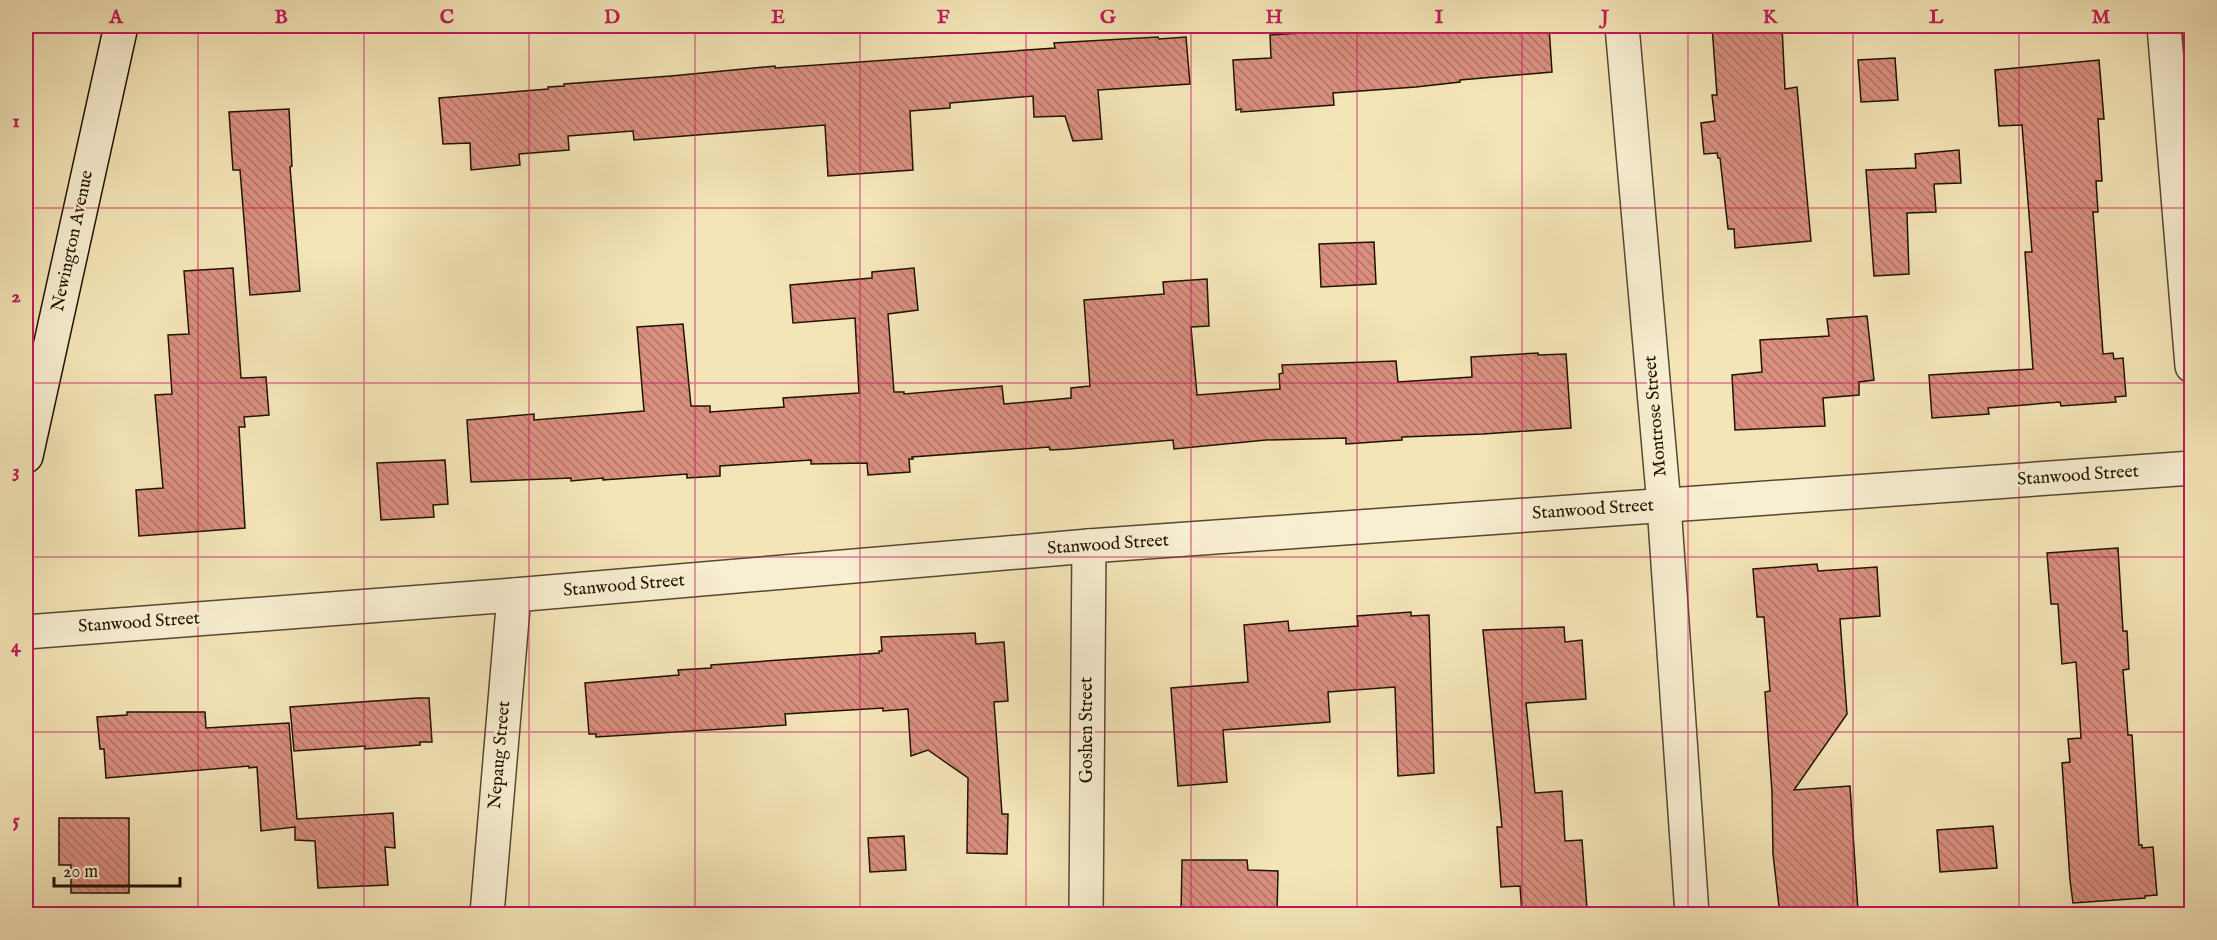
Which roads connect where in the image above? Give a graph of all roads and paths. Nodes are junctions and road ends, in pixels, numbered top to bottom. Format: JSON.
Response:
{"nodes":[{"id":1,"x":121,"y":26,"type":"edge"},
{"id":2,"x":1622,"y":26,"type":"edge"},
{"id":3,"x":2164,"y":26,"type":"edge"},
{"id":4,"x":2192,"y":366,"type":"edge"},
{"id":5,"x":26,"y":456,"type":"edge"},
{"id":6,"x":2192,"y":468,"type":"edge"},
{"id":7,"x":1664,"y":504,"type":"junction"},
{"id":8,"x":1089,"y":546,"type":"junction"},
{"id":9,"x":514,"y":595,"type":"junction"},
{"id":10,"x":26,"y":632,"type":"edge"},
{"id":11,"x":487,"y":915,"type":"edge"},
{"id":12,"x":1086,"y":915,"type":"edge"},
{"id":13,"x":1692,"y":915,"type":"edge"}],
"edges":[{"from":1,"to":5,"type":"street","name":"Newington Avenue"},
{"from":2,"to":7,"type":"street","name":"Montrose Street"},
{"from":3,"to":4,"type":"street"},
{"from":6,"to":7,"type":"street","name":"Stanwood Street"},
{"from":7,"to":8,"type":"street","name":"Stanwood Street"},
{"from":7,"to":13,"type":"street","name":"Montrose Street"},
{"from":8,"to":9,"type":"street","name":"Stanwood Street"},
{"from":8,"to":12,"type":"street","name":"Goshen Street"},
{"from":9,"to":10,"type":"street","name":"Stanwood Street"},
{"from":9,"to":11,"type":"street","name":"Nepaug Street"}]}
